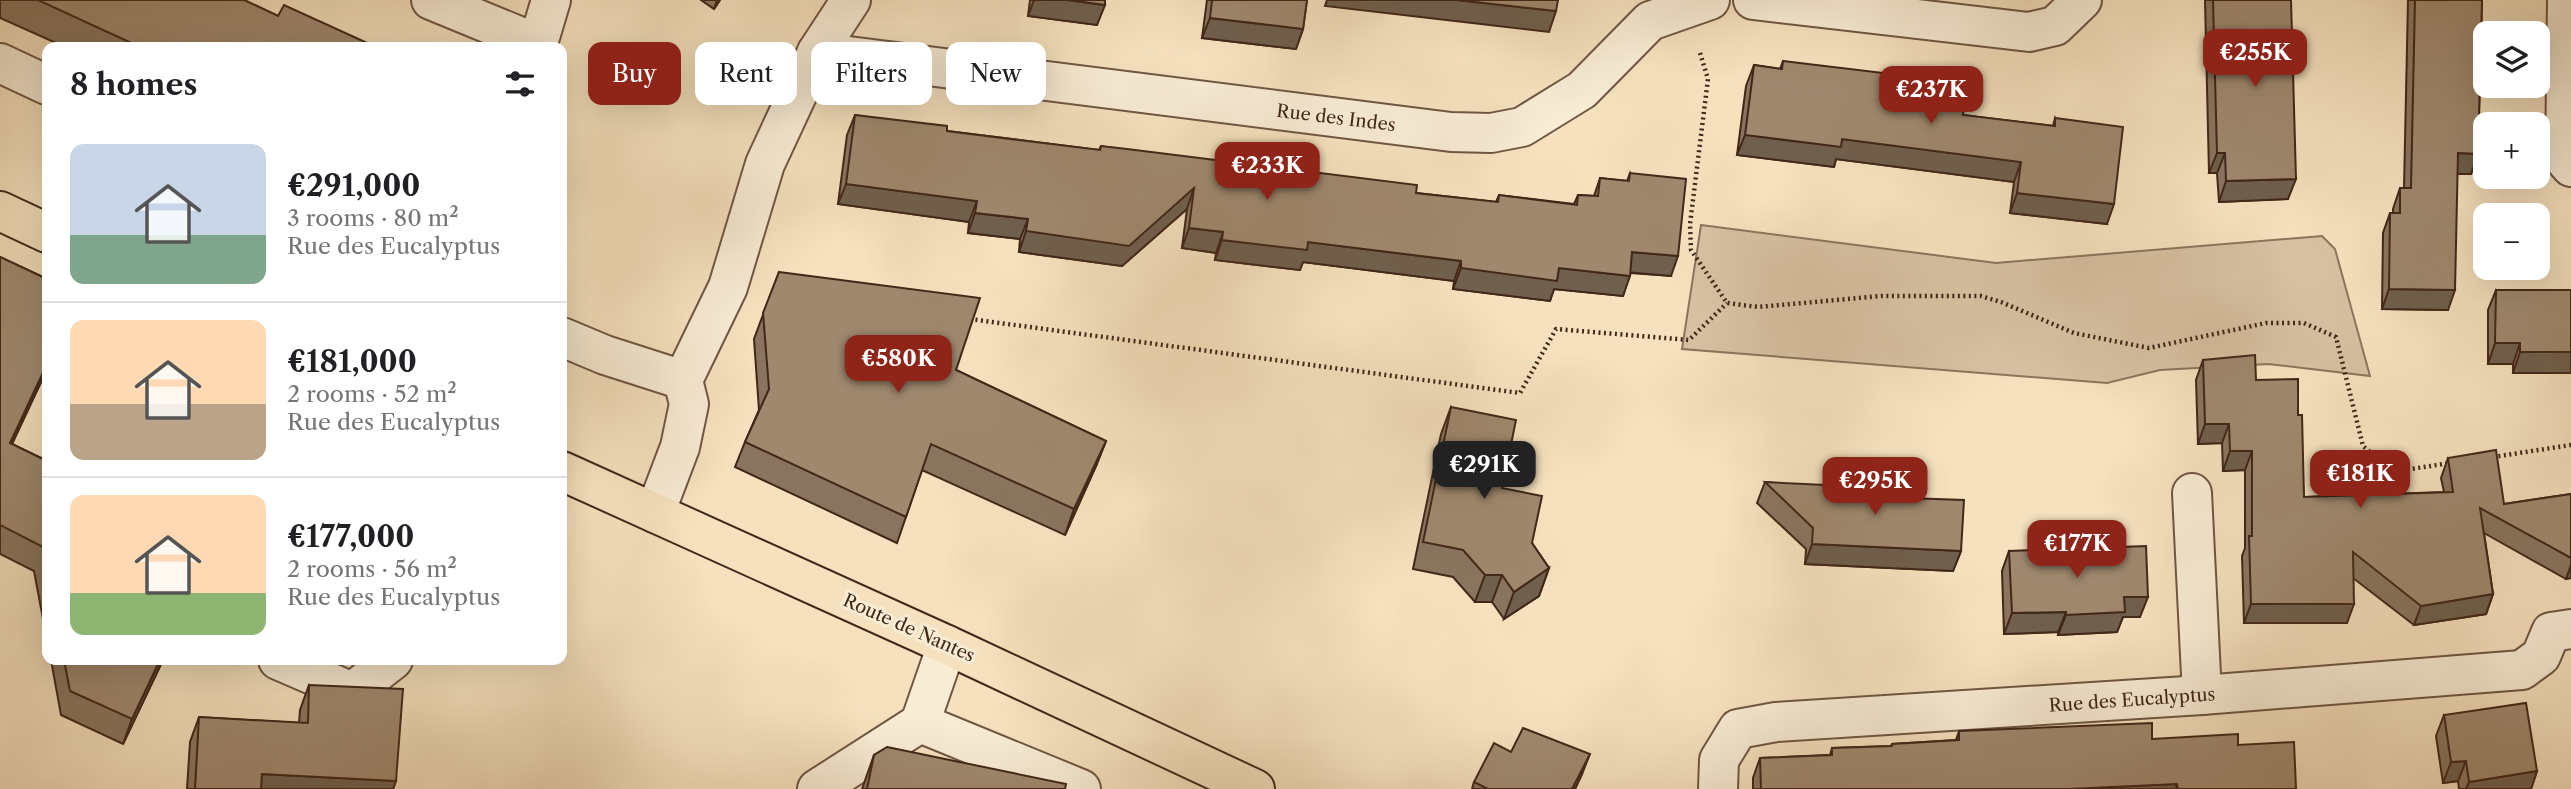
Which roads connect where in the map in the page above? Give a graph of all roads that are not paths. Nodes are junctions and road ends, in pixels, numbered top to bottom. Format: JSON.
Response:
{"nodes":[{"id":1,"x":431,"y":0,"type":"edge"},
{"id":2,"x":551,"y":0,"type":"edge"},
{"id":3,"x":851,"y":0,"type":"edge"},
{"id":4,"x":1753,"y":0,"type":"edge"},
{"id":5,"x":2082,"y":0,"type":"edge"},
{"id":6,"x":2567,"y":0,"type":"edge"},
{"id":7,"x":1674,"y":7,"type":"edge"},
{"id":8,"x":529,"y":42,"type":"edge"},
{"id":9,"x":539,"y":42,"type":"edge"},
{"id":10,"x":824,"y":42,"type":"edge"},
{"id":11,"x":0,"y":63,"type":"edge"},
{"id":12,"x":811,"y":65,"type":"edge"},
{"id":13,"x":932,"y":67,"type":"edge"},
{"id":14,"x":42,"y":83,"type":"edge"},
{"id":15,"x":2571,"y":167,"type":"edge"},
{"id":16,"x":0,"y":211,"type":"edge"},
{"id":17,"x":42,"y":231,"type":"edge"},
{"id":18,"x":567,"y":339,"type":"edge"},
{"id":19,"x":683,"y":380,"type":"junction"},
{"id":20,"x":567,"y":473,"type":"edge"},
{"id":21,"x":2192,"y":493,"type":"dead end"},
{"id":22,"x":655,"y":513,"type":"junction"},
{"id":23,"x":2571,"y":629,"type":"edge"},
{"id":24,"x":947,"y":645,"type":"junction"},
{"id":25,"x":290,"y":665,"type":"edge"},
{"id":26,"x":387,"y":665,"type":"edge"},
{"id":27,"x":2202,"y":695,"type":"junction"},
{"id":28,"x":920,"y":723,"type":"junction"},
{"id":29,"x":817,"y":789,"type":"edge"},
{"id":30,"x":1081,"y":789,"type":"edge"},
{"id":31,"x":1255,"y":789,"type":"edge"},
{"id":32,"x":1717,"y":789,"type":"edge"}],
"edges":[{"from":1,"to":8,"type":"street"},
{"from":2,"to":9,"type":"street"},
{"from":3,"to":10,"type":"street"},
{"from":4,"to":5,"type":"street"},
{"from":6,"to":15,"type":"street"},
{"from":7,"to":13,"type":"street","name":"Rue des Indes"},
{"from":11,"to":14,"type":"street"},
{"from":12,"to":19,"type":"street"},
{"from":16,"to":17,"type":"main road"},
{"from":18,"to":19,"type":"street"},
{"from":19,"to":22,"type":"street"},
{"from":20,"to":22,"type":"main road","name":"Route de Nantes"},
{"from":21,"to":27,"type":"street"},
{"from":22,"to":24,"type":"main road","name":"Route de Nantes"},
{"from":23,"to":27,"type":"street","name":"Rue des Eucalyptus"},
{"from":24,"to":28,"type":"street"},
{"from":24,"to":31,"type":"main road","name":"Route de Nantes"},
{"from":25,"to":26,"type":"street"},
{"from":27,"to":32,"type":"street","name":"Rue des Eucalyptus"},
{"from":28,"to":29,"type":"street"},
{"from":28,"to":30,"type":"street"}]}
